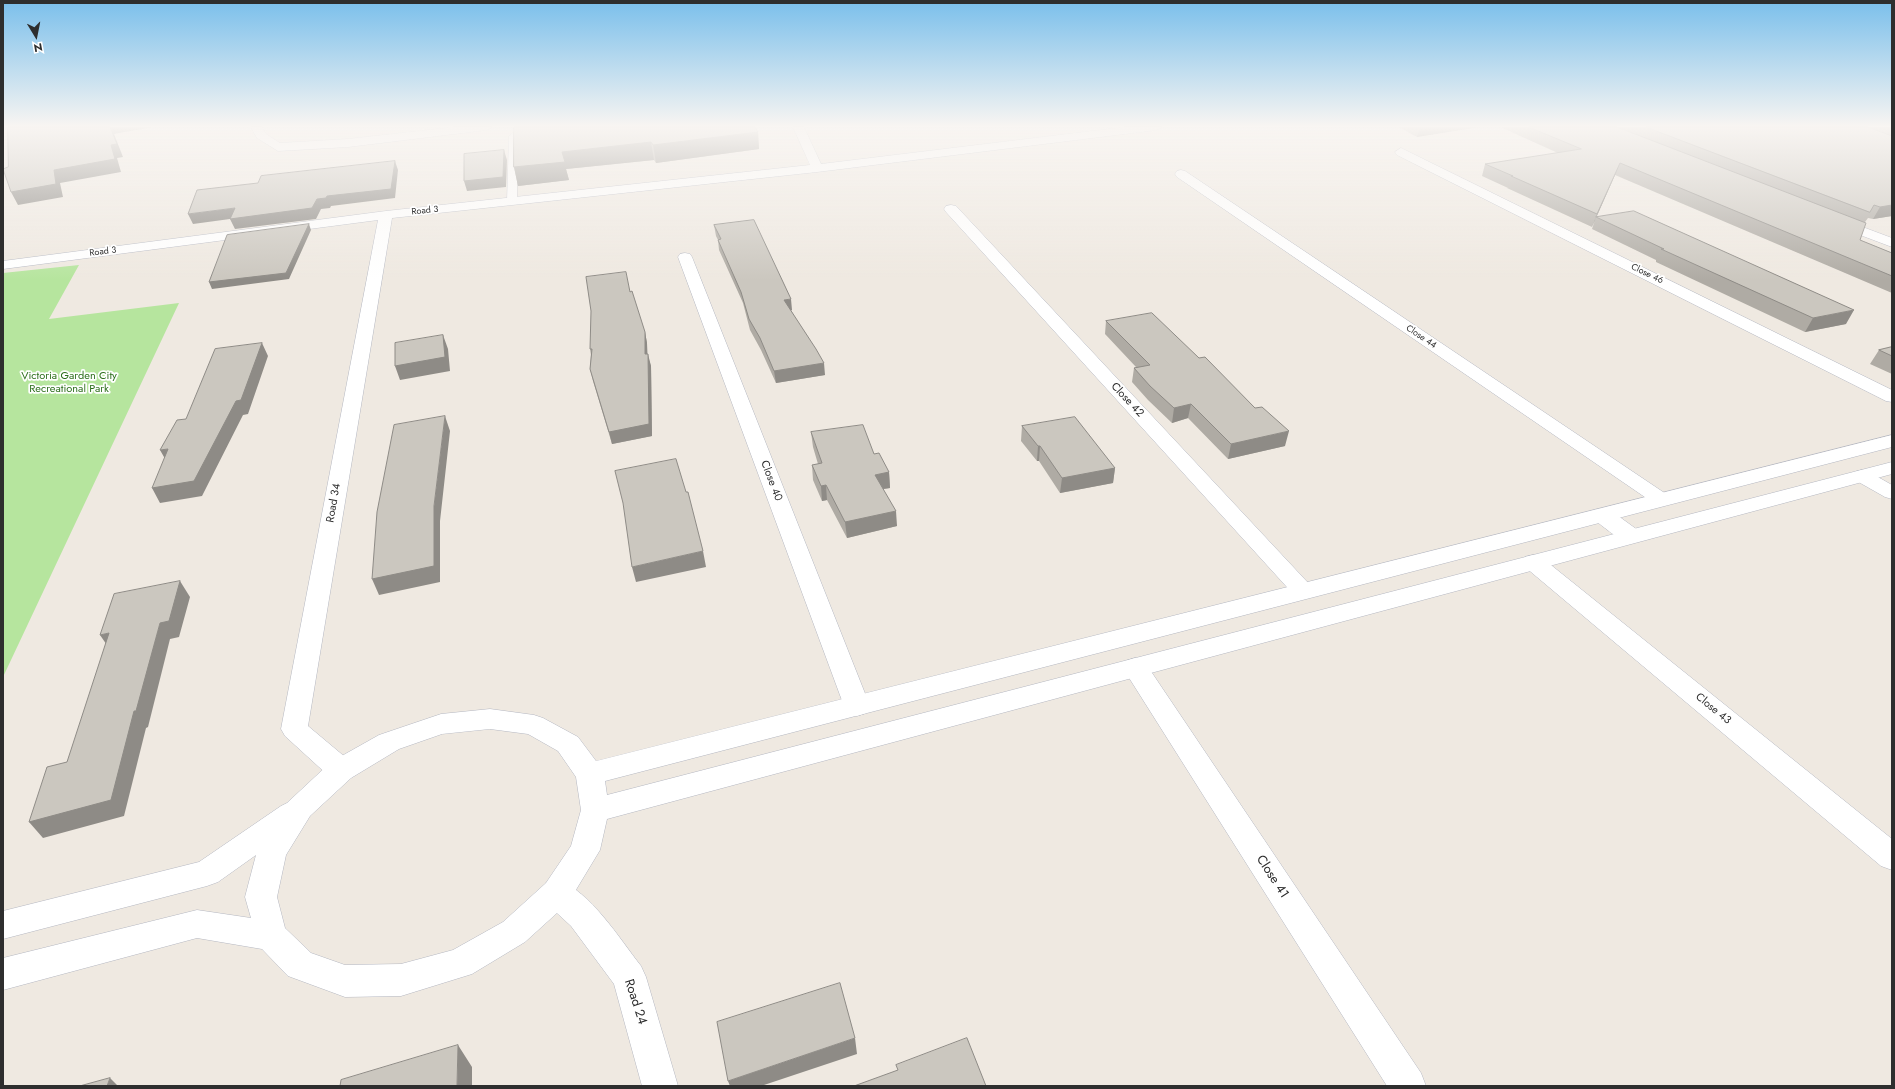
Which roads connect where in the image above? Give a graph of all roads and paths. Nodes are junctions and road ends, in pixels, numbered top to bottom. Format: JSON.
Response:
{"nodes":[{"id":1,"x":512,"y":178,"type":"edge"},
{"id":2,"x":729,"y":178,"type":"edge"},
{"id":3,"x":1187,"y":178,"type":"edge"},
{"id":4,"x":1453,"y":178,"type":"edge"},
{"id":5,"x":512,"y":202,"type":"junction"},
{"id":6,"x":951,"y":208,"type":"dead end"},
{"id":7,"x":386,"y":215,"type":"junction"},
{"id":8,"x":1826,"y":217,"type":"edge"},
{"id":9,"x":1892,"y":243,"type":"edge"},
{"id":10,"x":685,"y":257,"type":"dead end"},
{"id":11,"x":3,"y":265,"type":"edge"},
{"id":12,"x":1892,"y":397,"type":"edge"},
{"id":13,"x":1892,"y":441,"type":"edge"},
{"id":14,"x":1892,"y":468,"type":"edge"},
{"id":15,"x":1862,"y":476,"type":"junction"},
{"id":16,"x":1892,"y":493,"type":"edge"},
{"id":17,"x":1662,"y":500,"type":"junction"},
{"id":18,"x":1602,"y":515,"type":"junction"},
{"id":19,"x":1631,"y":536,"type":"junction"},
{"id":20,"x":1534,"y":562,"type":"junction"},
{"id":21,"x":1303,"y":591,"type":"junction"},
{"id":22,"x":1135,"y":667,"type":"junction"},
{"id":23,"x":857,"y":706,"type":"junction"},
{"id":24,"x":341,"y":770,"type":"junction"},
{"id":25,"x":590,"y":774,"type":"junction"},
{"id":26,"x":300,"y":808,"type":"junction"},
{"id":27,"x":595,"y":810,"type":"junction"},
{"id":28,"x":1892,"y":857,"type":"edge"},
{"id":29,"x":557,"y":893,"type":"junction"},
{"id":30,"x":3,"y":926,"type":"edge"},
{"id":31,"x":271,"y":936,"type":"junction"},
{"id":32,"x":3,"y":974,"type":"edge"},
{"id":33,"x":660,"y":1086,"type":"edge"},
{"id":34,"x":1408,"y":1086,"type":"edge"}],
"edges":[{"from":1,"to":5,"type":"lane"},
{"from":2,"to":5,"type":"street","name":"Road 3"},
{"from":3,"to":17,"type":"street","name":"Close 44"},
{"from":4,"to":12,"type":"street","name":"Close 46"},
{"from":5,"to":7,"type":"street","name":"Road 3"},
{"from":6,"to":21,"type":"street","name":"Close 42"},
{"from":7,"to":11,"type":"street","name":"Road 3"},
{"from":7,"to":24,"type":"street","name":"Road 34"},
{"from":8,"to":9,"type":"street"},
{"from":10,"to":23,"type":"street","name":"Close 40"},
{"from":13,"to":17,"type":"street"},
{"from":14,"to":15,"type":"street"},
{"from":15,"to":16,"type":"street"},
{"from":15,"to":19,"type":"street"},
{"from":17,"to":18,"type":"street"},
{"from":18,"to":19,"type":"street"},
{"from":18,"to":21,"type":"street"},
{"from":19,"to":20,"type":"street"},
{"from":20,"to":22,"type":"street"},
{"from":20,"to":28,"type":"street","name":"Close 43"},
{"from":21,"to":23,"type":"street"},
{"from":22,"to":27,"type":"street"},
{"from":22,"to":34,"type":"street","name":"Close 41"},
{"from":23,"to":25,"type":"street"},
{"from":24,"to":25,"type":"street"},
{"from":24,"to":26,"type":"street"},
{"from":25,"to":27,"type":"street"},
{"from":26,"to":30,"type":"street"},
{"from":26,"to":31,"type":"street"},
{"from":27,"to":29,"type":"street"},
{"from":29,"to":31,"type":"street"},
{"from":29,"to":33,"type":"street","name":"Road 24"},
{"from":31,"to":32,"type":"street"}]}
